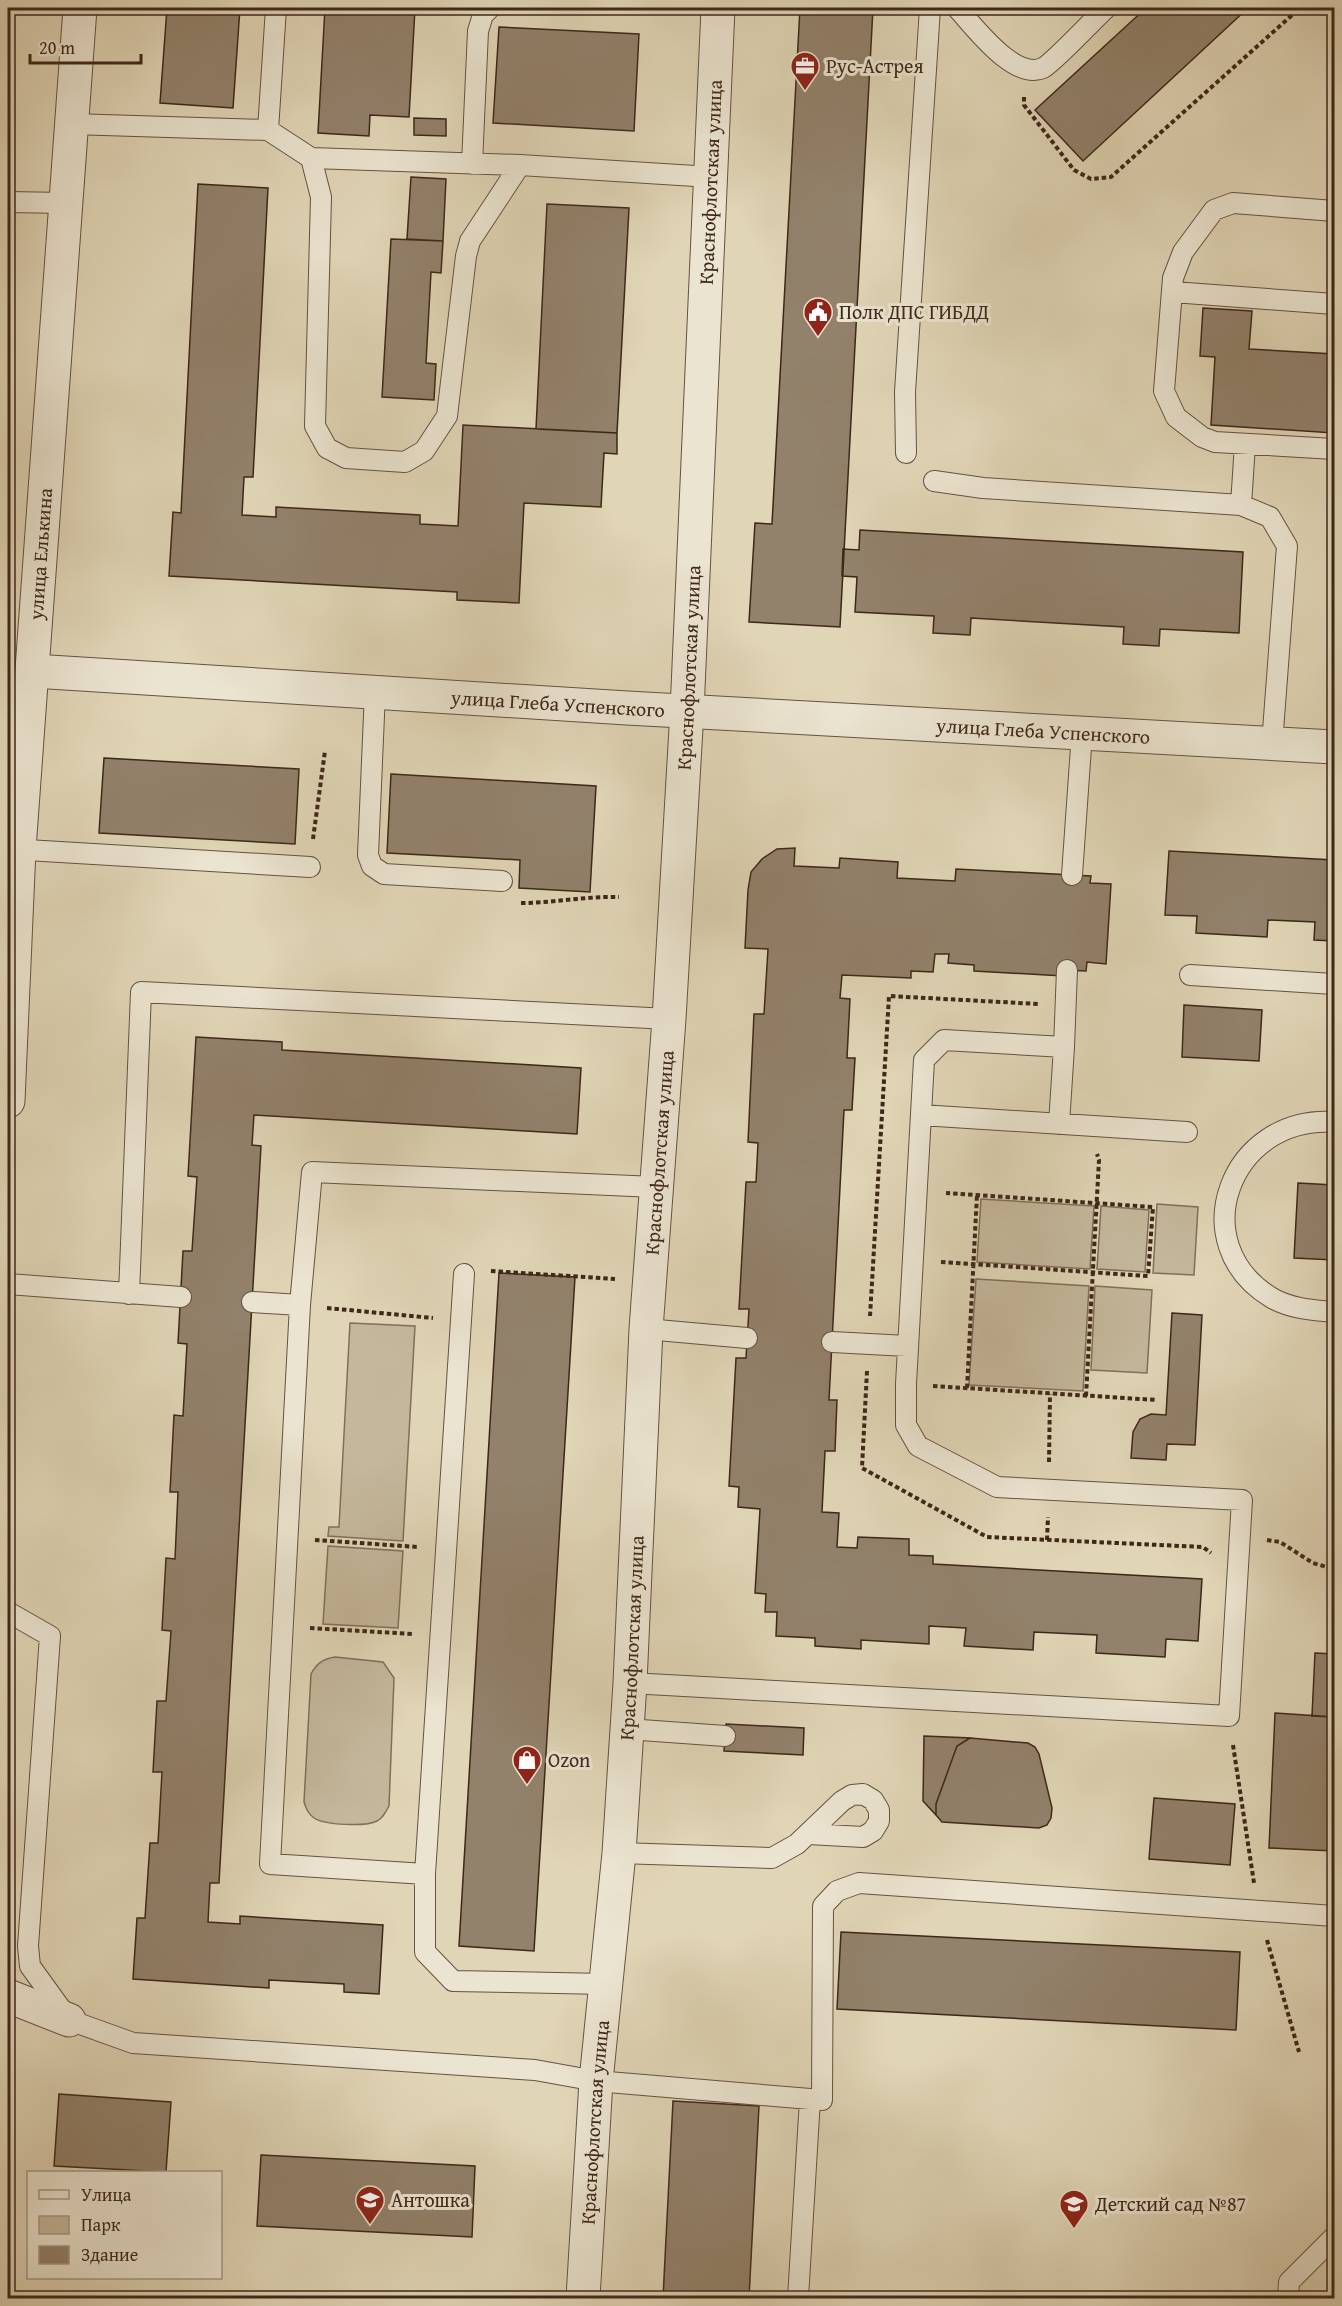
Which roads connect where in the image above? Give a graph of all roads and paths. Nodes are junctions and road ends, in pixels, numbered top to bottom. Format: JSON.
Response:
{"nodes":[{"id":1,"x":80,"y":8,"type":"edge"},
{"id":2,"x":276,"y":8,"type":"edge"},
{"id":3,"x":490,"y":8,"type":"edge"},
{"id":4,"x":718,"y":8,"type":"edge"},
{"id":5,"x":930,"y":8,"type":"edge"},
{"id":6,"x":957,"y":8,"type":"edge"},
{"id":7,"x":1106,"y":8,"type":"edge"},
{"id":8,"x":1300,"y":8,"type":"edge"},
{"id":9,"x":1025,"y":69,"type":"junction"},
{"id":10,"x":71,"y":124,"type":"junction"},
{"id":11,"x":268,"y":130,"type":"junction"},
{"id":12,"x":311,"y":158,"type":"junction"},
{"id":13,"x":472,"y":164,"type":"junction"},
{"id":14,"x":520,"y":165,"type":"junction"},
{"id":15,"x":711,"y":177,"type":"junction"},
{"id":16,"x":8,"y":202,"type":"edge"},
{"id":17,"x":65,"y":203,"type":"junction"},
{"id":18,"x":1335,"y":211,"type":"edge"},
{"id":19,"x":1173,"y":292,"type":"junction"},
{"id":20,"x":1335,"y":304,"type":"edge"},
{"id":21,"x":1245,"y":444,"type":"junction"},
{"id":22,"x":1335,"y":449,"type":"edge"},
{"id":23,"x":906,"y":453,"type":"dead end"},
{"id":24,"x":934,"y":481,"type":"dead end"},
{"id":25,"x":1241,"y":505,"type":"junction"},
{"id":26,"x":33,"y":671,"type":"junction"},
{"id":27,"x":375,"y":692,"type":"junction"},
{"id":28,"x":687,"y":711,"type":"junction"},
{"id":29,"x":1082,"y":733,"type":"junction"},
{"id":30,"x":1272,"y":744,"type":"junction"},
{"id":31,"x":1335,"y":747,"type":"edge"},
{"id":32,"x":325,"y":751,"type":"dead end"},
{"id":33,"x":13,"y":849,"type":"edge"},
{"id":34,"x":310,"y":867,"type":"joint"},
{"id":35,"x":1072,"y":875,"type":"dead end"},
{"id":36,"x":498,"y":881,"type":"joint"},
{"id":37,"x":13,"y":887,"type":"edge"},
{"id":38,"x":619,"y":897,"type":"dead end"},
{"id":39,"x":1067,"y":970,"type":"dead end"},
{"id":40,"x":1190,"y":975,"type":"dead end"},
{"id":41,"x":1335,"y":984,"type":"edge"},
{"id":42,"x":669,"y":1019,"type":"junction"},
{"id":43,"x":1064,"y":1047,"type":"junction"},
{"id":44,"x":8,"y":1101,"type":"edge"},
{"id":45,"x":921,"y":1114,"type":"junction"},
{"id":46,"x":1335,"y":1122,"type":"edge"},
{"id":47,"x":1059,"y":1124,"type":"junction"},
{"id":48,"x":1088,"y":1125,"type":"junction"},
{"id":49,"x":1187,"y":1132,"type":"dead end"},
{"id":50,"x":655,"y":1187,"type":"junction"},
{"id":51,"x":878,"y":1189,"type":"dead end"},
{"id":52,"x":916,"y":1191,"type":"junction"},
{"id":53,"x":977,"y":1196,"type":"junction"},
{"id":54,"x":1097,"y":1203,"type":"junction"},
{"id":55,"x":874,"y":1258,"type":"dead end"},
{"id":56,"x":912,"y":1260,"type":"junction"},
{"id":57,"x":973,"y":1264,"type":"junction"},
{"id":58,"x":1093,"y":1272,"type":"junction"},
{"id":59,"x":464,"y":1274,"type":"joint"},
{"id":60,"x":620,"y":1279,"type":"dead end"},
{"id":61,"x":8,"y":1284,"type":"edge"},
{"id":62,"x":129,"y":1294,"type":"junction"},
{"id":63,"x":181,"y":1298,"type":"dead end"},
{"id":64,"x":252,"y":1302,"type":"dead end"},
{"id":65,"x":300,"y":1305,"type":"junction"},
{"id":66,"x":1335,"y":1312,"type":"edge"},
{"id":67,"x":461,"y":1320,"type":"junction"},
{"id":68,"x":646,"y":1329,"type":"junction"},
{"id":69,"x":747,"y":1338,"type":"dead end"},
{"id":70,"x":832,"y":1342,"type":"dead end"},
{"id":71,"x":907,"y":1346,"type":"junction"},
{"id":72,"x":867,"y":1381,"type":"dead end"},
{"id":73,"x":906,"y":1384,"type":"junction"},
{"id":74,"x":967,"y":1388,"type":"junction"},
{"id":75,"x":1086,"y":1396,"type":"junction"},
{"id":76,"x":1157,"y":1400,"type":"dead end"},
{"id":77,"x":287,"y":1538,"type":"junction"},
{"id":78,"x":1240,"y":1539,"type":"junction"},
{"id":79,"x":446,"y":1549,"type":"junction"},
{"id":80,"x":1210,"y":1552,"type":"dead end"},
{"id":81,"x":1335,"y":1569,"type":"edge"},
{"id":82,"x":8,"y":1612,"type":"edge"},
{"id":83,"x":282,"y":1627,"type":"junction"},
{"id":84,"x":441,"y":1636,"type":"junction"},
{"id":85,"x":630,"y":1683,"type":"junction"},
{"id":86,"x":627,"y":1729,"type":"junction"},
{"id":87,"x":725,"y":1736,"type":"dead end"},
{"id":88,"x":808,"y":1834,"type":"dead end"},
{"id":89,"x":619,"y":1853,"type":"junction"},
{"id":90,"x":425,"y":1874,"type":"junction"},
{"id":91,"x":1335,"y":1916,"type":"edge"},
{"id":92,"x":606,"y":1984,"type":"junction"},
{"id":93,"x":8,"y":1996,"type":"edge"},
{"id":94,"x":69,"y":2020,"type":"junction"},
{"id":95,"x":596,"y":2081,"type":"junction"},
{"id":96,"x":810,"y":2099,"type":"junction"},
{"id":97,"x":1335,"y":2237,"type":"edge"},
{"id":98,"x":583,"y":2298,"type":"edge"},
{"id":99,"x":798,"y":2298,"type":"edge"},
{"id":100,"x":1288,"y":2298,"type":"edge"}],
"edges":[{"from":1,"to":10,"type":"street","name":"улица Елькина"},
{"from":2,"to":11,"type":"lane"},
{"from":3,"to":13,"type":"lane"},
{"from":4,"to":15,"type":"street","name":"Краснофлотская улица"},
{"from":5,"to":23,"type":"lane"},
{"from":6,"to":9,"type":"lane"},
{"from":7,"to":9,"type":"lane"},
{"from":8,"to":9,"type":"path"},
{"from":10,"to":11,"type":"lane"},
{"from":10,"to":17,"type":"street","name":"улица Елькина"},
{"from":11,"to":12,"type":"lane"},
{"from":12,"to":13,"type":"lane"},
{"from":12,"to":14,"type":"lane"},
{"from":13,"to":14,"type":"lane"},
{"from":14,"to":15,"type":"lane"},
{"from":15,"to":28,"type":"street","name":"Краснофлотская улица"},
{"from":16,"to":17,"type":"lane"},
{"from":17,"to":26,"type":"street","name":"улица Елькина"},
{"from":18,"to":19,"type":"lane"},
{"from":19,"to":20,"type":"lane"},
{"from":19,"to":21,"type":"lane"},
{"from":21,"to":22,"type":"lane"},
{"from":21,"to":25,"type":"lane"},
{"from":24,"to":25,"type":"lane"},
{"from":25,"to":30,"type":"lane"},
{"from":26,"to":27,"type":"street","name":"улица Глеба Успенского"},
{"from":26,"to":33,"type":"street","name":"улица Елькина"},
{"from":27,"to":28,"type":"street","name":"улица Глеба Успенского"},
{"from":27,"to":36,"type":"lane"},
{"from":28,"to":29,"type":"street","name":"улица Глеба Успенского"},
{"from":28,"to":42,"type":"street","name":"Краснофлотская улица"},
{"from":29,"to":30,"type":"street","name":"улица Глеба Успенского"},
{"from":29,"to":35,"type":"lane"},
{"from":30,"to":31,"type":"street","name":"улица Глеба Успенского"},
{"from":32,"to":34,"type":"path"},
{"from":33,"to":34,"type":"lane"},
{"from":33,"to":37,"type":"street","name":"улица Елькина"},
{"from":36,"to":38,"type":"path"},
{"from":37,"to":44,"type":"street","name":"улица Елькина"},
{"from":39,"to":43,"type":"lane"},
{"from":40,"to":41,"type":"lane"},
{"from":42,"to":50,"type":"street","name":"Краснофлотская улица"},
{"from":42,"to":62,"type":"lane"},
{"from":43,"to":45,"type":"lane"},
{"from":43,"to":47,"type":"lane"},
{"from":45,"to":47,"type":"lane"},
{"from":45,"to":52,"type":"lane"},
{"from":46,"to":66,"type":"lane"},
{"from":47,"to":48,"type":"lane"},
{"from":48,"to":49,"type":"lane"},
{"from":48,"to":54,"type":"path"},
{"from":50,"to":65,"type":"lane"},
{"from":50,"to":68,"type":"street","name":"Краснофлотская улица"},
{"from":51,"to":52,"type":"path"},
{"from":52,"to":53,"type":"path"},
{"from":52,"to":56,"type":"lane"},
{"from":53,"to":54,"type":"path"},
{"from":53,"to":57,"type":"path"},
{"from":54,"to":58,"type":"path"},
{"from":54,"to":58,"type":"path"},
{"from":55,"to":56,"type":"path"},
{"from":56,"to":57,"type":"path"},
{"from":56,"to":71,"type":"lane"},
{"from":57,"to":58,"type":"path"},
{"from":57,"to":74,"type":"path"},
{"from":58,"to":75,"type":"path"},
{"from":59,"to":60,"type":"path"},
{"from":59,"to":67,"type":"lane"},
{"from":61,"to":62,"type":"lane"},
{"from":62,"to":63,"type":"lane"},
{"from":64,"to":65,"type":"lane"},
{"from":65,"to":67,"type":"path"},
{"from":65,"to":77,"type":"lane"},
{"from":67,"to":79,"type":"lane"},
{"from":68,"to":69,"type":"lane"},
{"from":68,"to":85,"type":"street","name":"Краснофлотская улица"},
{"from":70,"to":71,"type":"lane"},
{"from":71,"to":73,"type":"lane"},
{"from":72,"to":73,"type":"path"},
{"from":73,"to":74,"type":"path"},
{"from":73,"to":78,"type":"lane"},
{"from":74,"to":75,"type":"path"},
{"from":75,"to":76,"type":"path"},
{"from":77,"to":79,"type":"path"},
{"from":77,"to":83,"type":"lane"},
{"from":78,"to":80,"type":"path"},
{"from":78,"to":81,"type":"path"},
{"from":78,"to":85,"type":"lane"},
{"from":79,"to":84,"type":"lane"},
{"from":82,"to":94,"type":"lane"},
{"from":83,"to":84,"type":"path"},
{"from":83,"to":90,"type":"lane"},
{"from":84,"to":90,"type":"lane"},
{"from":85,"to":86,"type":"street","name":"Краснофлотская улица"},
{"from":86,"to":87,"type":"lane"},
{"from":86,"to":89,"type":"street","name":"Краснофлотская улица"},
{"from":88,"to":89,"type":"lane"},
{"from":89,"to":92,"type":"street","name":"Краснофлотская улица"},
{"from":90,"to":92,"type":"lane"},
{"from":91,"to":96,"type":"lane"},
{"from":92,"to":95,"type":"street","name":"Краснофлотская улица"},
{"from":93,"to":94,"type":"street"},
{"from":94,"to":95,"type":"lane"},
{"from":95,"to":96,"type":"lane"},
{"from":95,"to":98,"type":"street","name":"Краснофлотская улица"},
{"from":96,"to":99,"type":"lane"},
{"from":97,"to":100,"type":"lane"}]}
